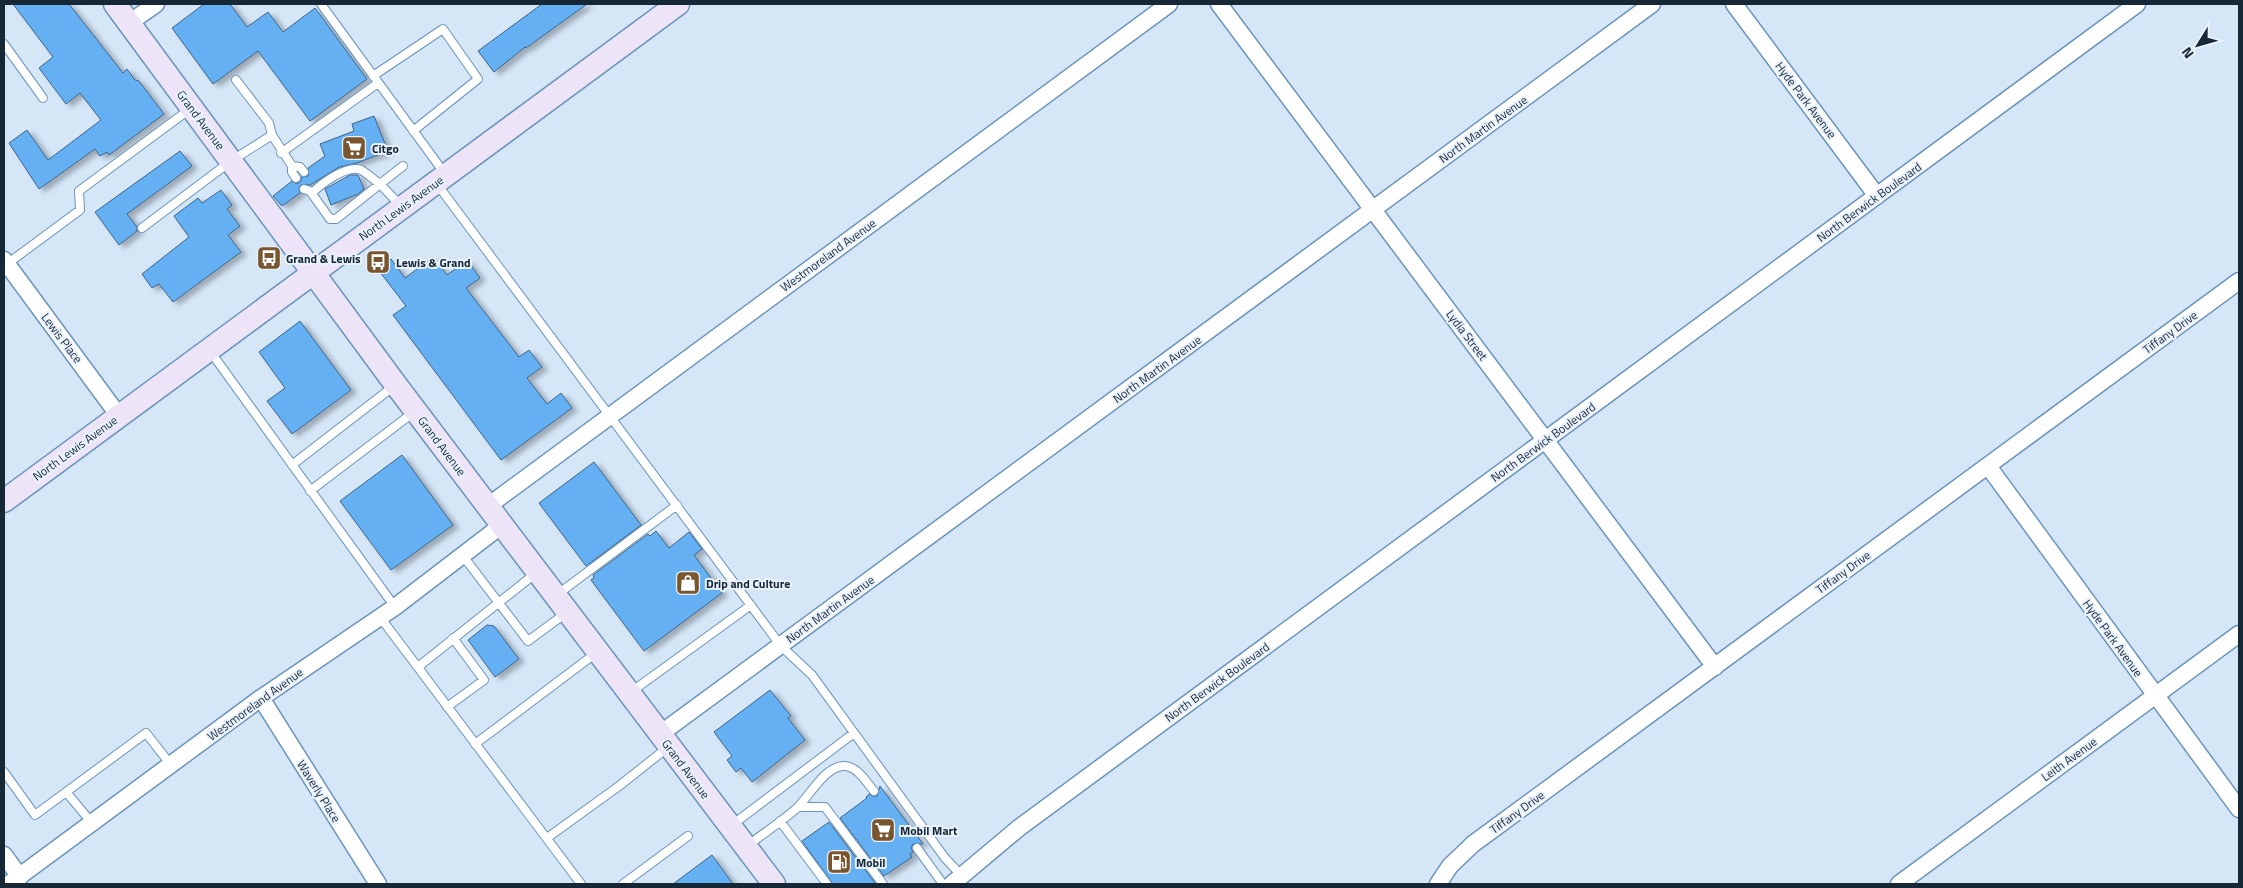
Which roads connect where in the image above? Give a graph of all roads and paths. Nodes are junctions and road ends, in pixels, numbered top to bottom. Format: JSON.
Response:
{"nodes":[{"id":1,"x":115,"y":4,"type":"edge"},
{"id":2,"x":156,"y":4,"type":"edge"},
{"id":3,"x":320,"y":4,"type":"edge"},
{"id":4,"x":678,"y":4,"type":"edge"},
{"id":5,"x":1169,"y":4,"type":"edge"},
{"id":6,"x":1219,"y":4,"type":"edge"},
{"id":7,"x":1652,"y":4,"type":"edge"},
{"id":8,"x":1734,"y":4,"type":"edge"},
{"id":9,"x":2136,"y":4,"type":"edge"},
{"id":10,"x":129,"y":23,"type":"junction"},
{"id":11,"x":4,"y":44,"type":"edge"},
{"id":12,"x":376,"y":79,"type":"junction"},
{"id":13,"x":236,"y":80,"type":"dead end"},
{"id":14,"x":43,"y":98,"type":"dead end"},
{"id":15,"x":192,"y":108,"type":"junction"},
{"id":16,"x":413,"y":131,"type":"junction"},
{"id":17,"x":272,"y":135,"type":"junction"},
{"id":18,"x":281,"y":153,"type":"junction"},
{"id":19,"x":231,"y":161,"type":"junction"},
{"id":20,"x":292,"y":166,"type":"junction"},
{"id":21,"x":403,"y":166,"type":"dead end"},
{"id":22,"x":304,"y":172,"type":"dead end"},
{"id":23,"x":296,"y":178,"type":"dead end"},
{"id":24,"x":441,"y":179,"type":"junction"},
{"id":25,"x":380,"y":184,"type":"junction"},
{"id":26,"x":1877,"y":196,"type":"junction"},
{"id":27,"x":403,"y":207,"type":"junction"},
{"id":28,"x":1373,"y":210,"type":"junction"},
{"id":29,"x":142,"y":228,"type":"dead end"},
{"id":30,"x":5,"y":262,"type":"edge"},
{"id":31,"x":314,"y":272,"type":"junction"},
{"id":32,"x":2239,"y":281,"type":"edge"},
{"id":33,"x":209,"y":350,"type":"junction"},
{"id":34,"x":396,"y":384,"type":"junction"},
{"id":35,"x":416,"y":411,"type":"junction"},
{"id":36,"x":120,"y":416,"type":"junction"},
{"id":37,"x":610,"y":416,"type":"junction"},
{"id":38,"x":1545,"y":441,"type":"junction"},
{"id":39,"x":292,"y":465,"type":"junction"},
{"id":40,"x":1988,"y":466,"type":"junction"},
{"id":41,"x":310,"y":491,"type":"junction"},
{"id":42,"x":6,"y":495,"type":"edge"},
{"id":43,"x":677,"y":505,"type":"junction"},
{"id":44,"x":488,"y":506,"type":"junction"},
{"id":45,"x":502,"y":525,"type":"junction"},
{"id":46,"x":463,"y":556,"type":"junction"},
{"id":47,"x":537,"y":572,"type":"junction"},
{"id":48,"x":498,"y":601,"type":"junction"},
{"id":49,"x":562,"y":604,"type":"junction"},
{"id":50,"x":751,"y":605,"type":"junction"},
{"id":51,"x":395,"y":606,"type":"junction"},
{"id":52,"x":380,"y":617,"type":"junction"},
{"id":53,"x":2239,"y":634,"type":"edge"},
{"id":54,"x":453,"y":638,"type":"junction"},
{"id":55,"x":781,"y":646,"type":"junction"},
{"id":56,"x":598,"y":652,"type":"junction"},
{"id":57,"x":418,"y":667,"type":"junction"},
{"id":58,"x":1715,"y":667,"type":"junction"},
{"id":59,"x":629,"y":693,"type":"junction"},
{"id":60,"x":2156,"y":696,"type":"junction"},
{"id":61,"x":261,"y":698,"type":"junction"},
{"id":62,"x":447,"y":707,"type":"junction"},
{"id":63,"x":854,"y":733,"type":"junction"},
{"id":64,"x":665,"y":740,"type":"junction"},
{"id":65,"x":476,"y":744,"type":"junction"},
{"id":66,"x":171,"y":765,"type":"junction"},
{"id":67,"x":4,"y":772,"type":"edge"},
{"id":68,"x":874,"y":791,"type":"dead end"},
{"id":69,"x":67,"y":793,"type":"junction"},
{"id":70,"x":798,"y":807,"type":"junction"},
{"id":71,"x":2239,"y":809,"type":"edge"},
{"id":72,"x":780,"y":821,"type":"junction"},
{"id":73,"x":92,"y":823,"type":"junction"},
{"id":74,"x":730,"y":826,"type":"junction"},
{"id":75,"x":688,"y":836,"type":"dead end"},
{"id":76,"x":547,"y":838,"type":"junction"},
{"id":77,"x":746,"y":847,"type":"junction"},
{"id":78,"x":917,"y":848,"type":"dead end"},
{"id":79,"x":4,"y":855,"type":"edge"},
{"id":80,"x":14,"y":880,"type":"edge"},
{"id":81,"x":957,"y":880,"type":"edge"},
{"id":82,"x":378,"y":884,"type":"edge"},
{"id":83,"x":581,"y":884,"type":"edge"},
{"id":84,"x":623,"y":884,"type":"edge"},
{"id":85,"x":774,"y":884,"type":"edge"},
{"id":86,"x":827,"y":884,"type":"edge"},
{"id":87,"x":883,"y":884,"type":"edge"},
{"id":88,"x":944,"y":884,"type":"edge"},
{"id":89,"x":1438,"y":884,"type":"edge"},
{"id":90,"x":1899,"y":884,"type":"edge"}],
"edges":[{"from":1,"to":10,"type":"main road","name":"Grand Avenue"},
{"from":2,"to":10,"type":"street"},
{"from":3,"to":12,"type":"lane"},
{"from":4,"to":24,"type":"main road","name":"North Lewis Avenue"},
{"from":5,"to":37,"type":"street","name":"Westmoreland Avenue"},
{"from":6,"to":28,"type":"street","name":"Lydia Street"},
{"from":7,"to":28,"type":"street","name":"North Martin Avenue"},
{"from":8,"to":26,"type":"street","name":"Hyde Park Avenue"},
{"from":9,"to":26,"type":"street","name":"North Berwick Boulevard"},
{"from":10,"to":15,"type":"main road","name":"Grand Avenue"},
{"from":11,"to":14,"type":"lane"},
{"from":12,"to":16,"type":"lane"},
{"from":12,"to":16,"type":"lane"},
{"from":12,"to":18,"type":"lane"},
{"from":13,"to":17,"type":"lane"},
{"from":15,"to":19,"type":"main road","name":"Grand Avenue"},
{"from":15,"to":30,"type":"lane"},
{"from":16,"to":24,"type":"lane"},
{"from":17,"to":18,"type":"lane"},
{"from":17,"to":19,"type":"lane"},
{"from":18,"to":20,"type":"lane"},
{"from":19,"to":29,"type":"lane"},
{"from":19,"to":31,"type":"main road","name":"Grand Avenue"},
{"from":20,"to":22,"type":"lane"},
{"from":20,"to":23,"type":"lane"},
{"from":21,"to":25,"type":"lane"},
{"from":24,"to":27,"type":"main road","name":"North Lewis Avenue"},
{"from":24,"to":37,"type":"lane"},
{"from":25,"to":25,"type":"lane"},
{"from":25,"to":27,"type":"lane"},
{"from":26,"to":38,"type":"street","name":"North Berwick Boulevard"},
{"from":27,"to":31,"type":"main road","name":"North Lewis Avenue"},
{"from":28,"to":38,"type":"street","name":"Lydia Street"},
{"from":28,"to":55,"type":"street","name":"North Martin Avenue"},
{"from":30,"to":36,"type":"street","name":"Lewis Place"},
{"from":31,"to":33,"type":"main road","name":"North Lewis Avenue"},
{"from":31,"to":34,"type":"main road","name":"Grand Avenue"},
{"from":32,"to":40,"type":"street","name":"Tiffany Drive"},
{"from":33,"to":36,"type":"main road","name":"North Lewis Avenue"},
{"from":33,"to":39,"type":"lane"},
{"from":34,"to":35,"type":"main road","name":"Grand Avenue"},
{"from":34,"to":39,"type":"lane"},
{"from":35,"to":41,"type":"lane"},
{"from":35,"to":44,"type":"main road","name":"Grand Avenue"},
{"from":36,"to":42,"type":"main road","name":"North Lewis Avenue"},
{"from":37,"to":43,"type":"lane"},
{"from":37,"to":44,"type":"street","name":"Westmoreland Avenue"},
{"from":38,"to":58,"type":"street","name":"Lydia Street"},
{"from":38,"to":81,"type":"street","name":"North Berwick Boulevard"},
{"from":39,"to":41,"type":"lane"},
{"from":40,"to":58,"type":"street","name":"Tiffany Drive"},
{"from":40,"to":60,"type":"street","name":"Hyde Park Avenue"},
{"from":41,"to":51,"type":"lane"},
{"from":43,"to":49,"type":"lane"},
{"from":43,"to":50,"type":"lane"},
{"from":44,"to":45,"type":"main road","name":"Grand Avenue"},
{"from":45,"to":46,"type":"street","name":"Westmoreland Avenue"},
{"from":45,"to":47,"type":"main road","name":"Grand Avenue"},
{"from":46,"to":48,"type":"lane"},
{"from":46,"to":51,"type":"street","name":"Westmoreland Avenue"},
{"from":47,"to":48,"type":"lane"},
{"from":47,"to":49,"type":"main road","name":"Grand Avenue"},
{"from":48,"to":49,"type":"lane"},
{"from":48,"to":54,"type":"lane"},
{"from":49,"to":56,"type":"main road","name":"Grand Avenue"},
{"from":50,"to":55,"type":"lane"},
{"from":50,"to":59,"type":"lane"},
{"from":51,"to":52,"type":"street","name":"Westmoreland Avenue"},
{"from":52,"to":57,"type":"lane"},
{"from":52,"to":61,"type":"street","name":"Westmoreland Avenue"},
{"from":53,"to":60,"type":"street","name":"Leith Avenue"},
{"from":54,"to":57,"type":"lane"},
{"from":54,"to":62,"type":"lane"},
{"from":55,"to":63,"type":"lane"},
{"from":55,"to":64,"type":"street","name":"North Martin Avenue"},
{"from":56,"to":59,"type":"main road","name":"Grand Avenue"},
{"from":56,"to":65,"type":"lane"},
{"from":57,"to":62,"type":"lane"},
{"from":58,"to":89,"type":"street","name":"Tiffany Drive"},
{"from":59,"to":64,"type":"main road","name":"Grand Avenue"},
{"from":60,"to":71,"type":"street","name":"Hyde Park Avenue"},
{"from":60,"to":90,"type":"street","name":"Leith Avenue"},
{"from":61,"to":66,"type":"street","name":"Westmoreland Avenue"},
{"from":61,"to":82,"type":"street","name":"Waverly Place"},
{"from":62,"to":65,"type":"lane"},
{"from":63,"to":74,"type":"lane"},
{"from":63,"to":81,"type":"lane"},
{"from":64,"to":74,"type":"main road","name":"Grand Avenue"},
{"from":64,"to":76,"type":"lane"},
{"from":65,"to":76,"type":"lane"},
{"from":66,"to":69,"type":"lane"},
{"from":66,"to":73,"type":"street","name":"Westmoreland Avenue"},
{"from":67,"to":69,"type":"lane"},
{"from":68,"to":70,"type":"lane"},
{"from":69,"to":73,"type":"lane"},
{"from":70,"to":72,"type":"lane"},
{"from":70,"to":87,"type":"lane"},
{"from":72,"to":77,"type":"lane"},
{"from":72,"to":86,"type":"lane"},
{"from":73,"to":80,"type":"street","name":"Westmoreland Avenue"},
{"from":74,"to":77,"type":"main road","name":"Grand Avenue"},
{"from":75,"to":84,"type":"lane"},
{"from":76,"to":83,"type":"lane"},
{"from":77,"to":85,"type":"main road","name":"Grand Avenue"},
{"from":78,"to":88,"type":"lane"},
{"from":79,"to":80,"type":"street"}]}
